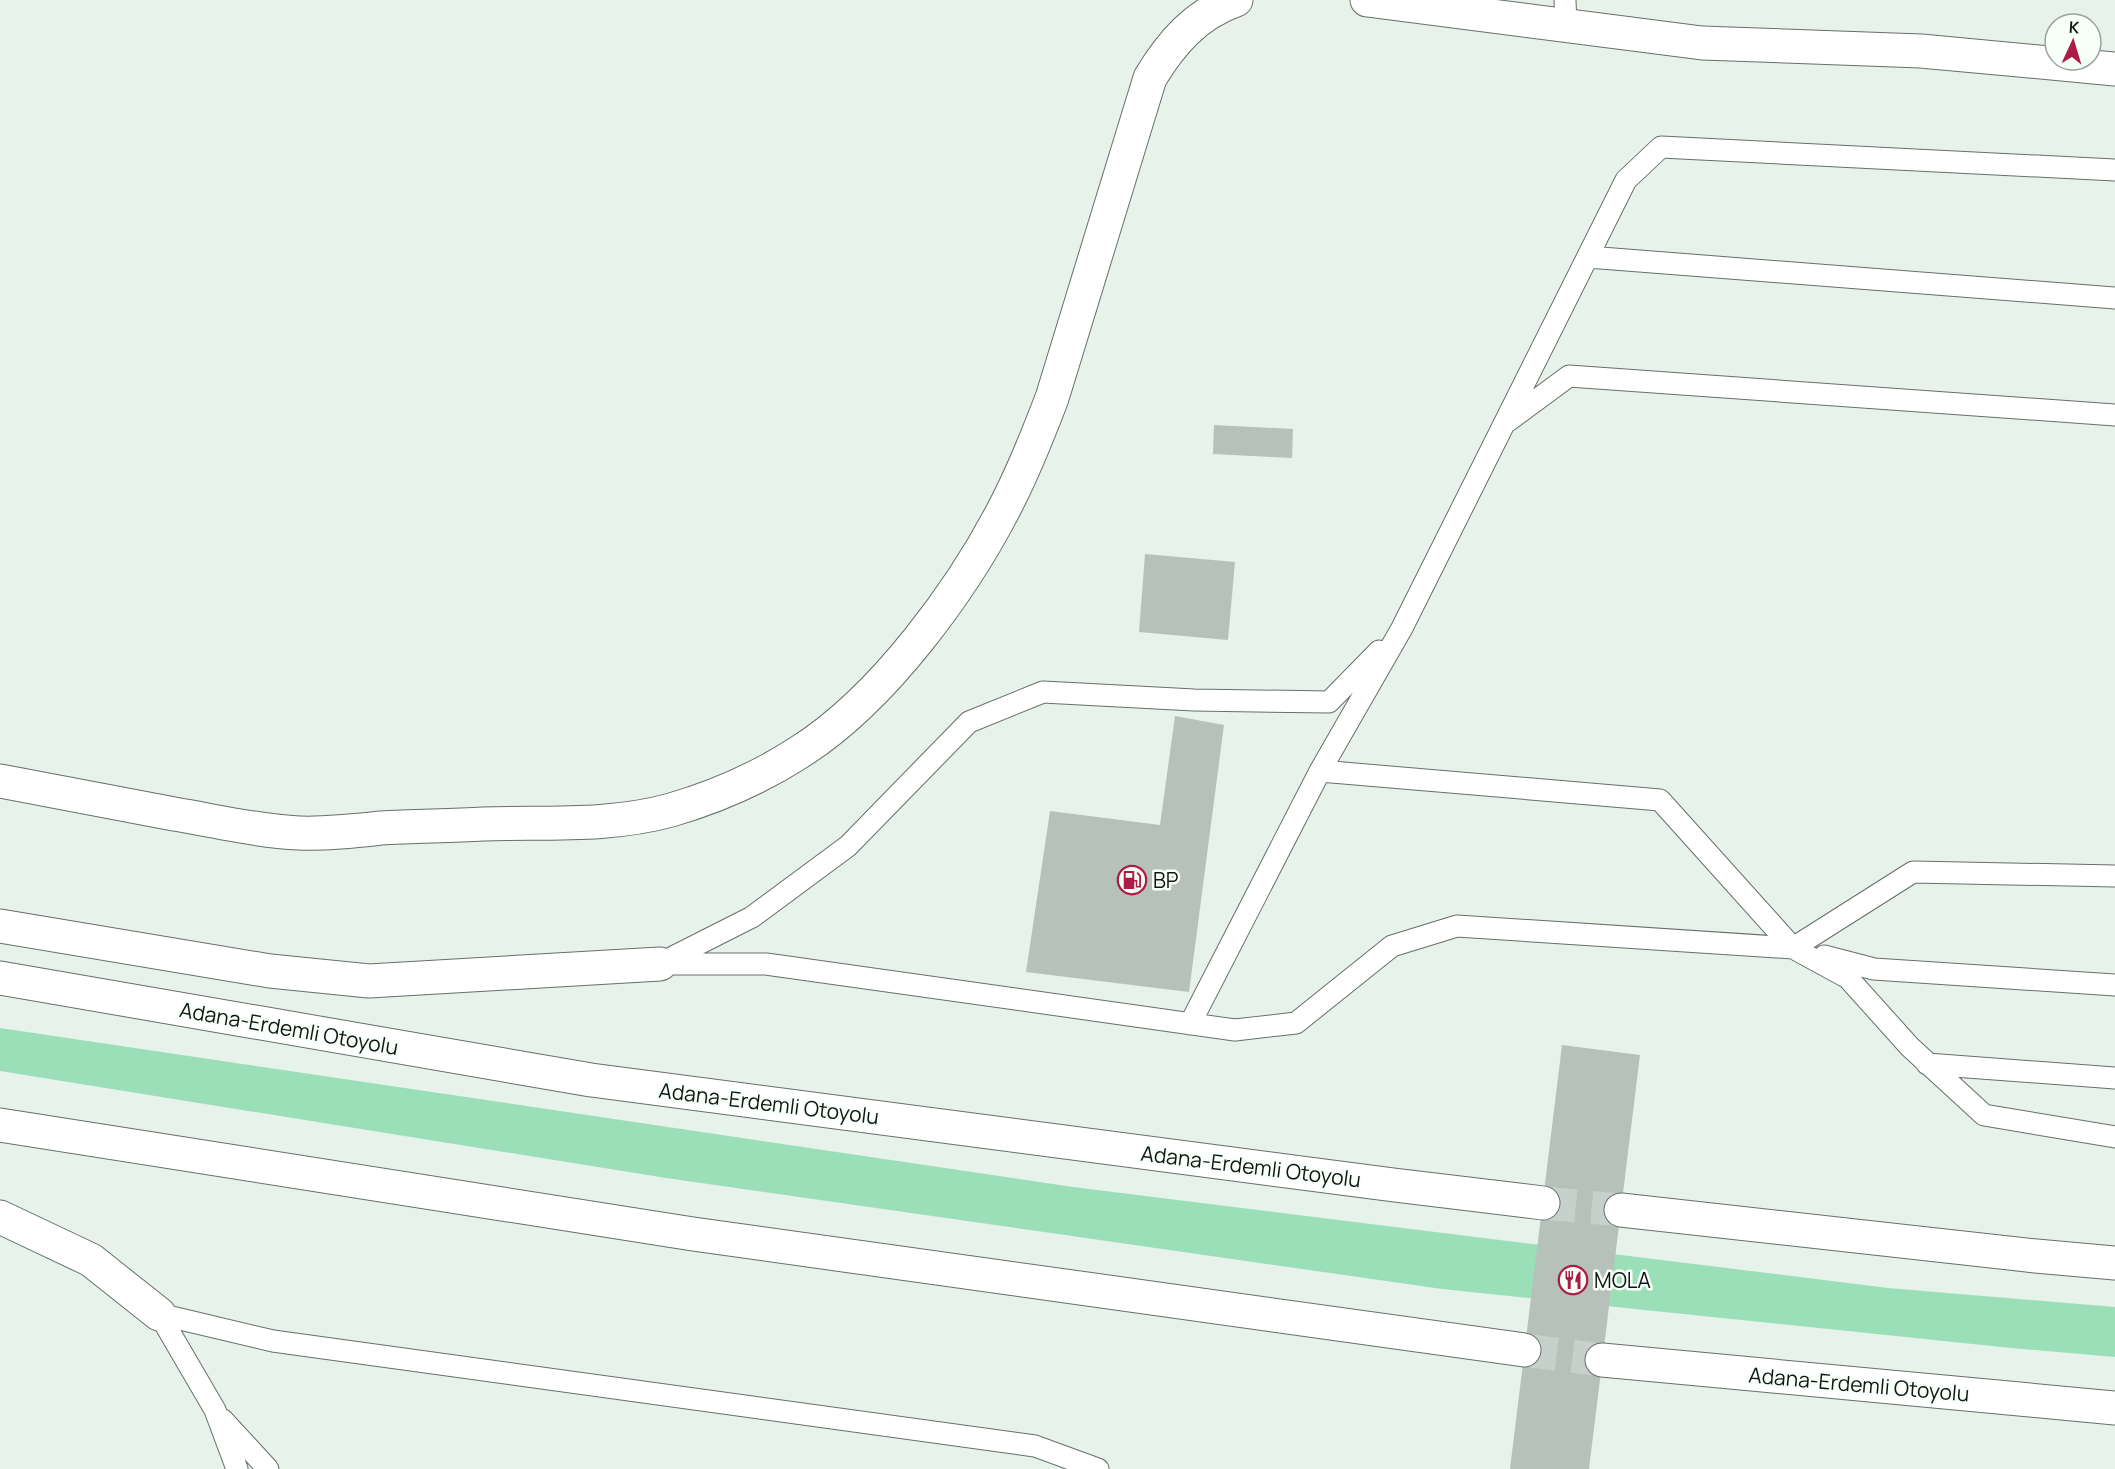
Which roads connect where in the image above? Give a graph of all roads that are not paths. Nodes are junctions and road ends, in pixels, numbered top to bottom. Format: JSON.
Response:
{"nodes":[{"id":1,"x":1236,"y":0,"type":"edge"},
{"id":2,"x":1367,"y":0,"type":"edge"},
{"id":3,"x":1565,"y":13,"type":"edge"},
{"id":4,"x":2115,"y":69,"type":"edge"},
{"id":5,"x":2115,"y":170,"type":"edge"},
{"id":6,"x":1588,"y":257,"type":"junction"},
{"id":7,"x":2115,"y":298,"type":"edge"},
{"id":8,"x":2115,"y":415,"type":"edge"},
{"id":9,"x":1504,"y":423,"type":"junction"},
{"id":10,"x":1402,"y":628,"type":"junction"},
{"id":11,"x":1320,"y":771,"type":"junction"},
{"id":12,"x":0,"y":781,"type":"edge"},
{"id":13,"x":2115,"y":876,"type":"edge"},
{"id":14,"x":0,"y":926,"type":"edge"},
{"id":15,"x":1793,"y":948,"type":"junction"},
{"id":16,"x":660,"y":964,"type":"junction"},
{"id":17,"x":0,"y":978,"type":"edge"},
{"id":18,"x":2115,"y":985,"type":"edge"},
{"id":19,"x":1190,"y":1024,"type":"junction"},
{"id":20,"x":1928,"y":1064,"type":"junction"},
{"id":21,"x":2115,"y":1078,"type":"edge"},
{"id":22,"x":0,"y":1125,"type":"edge"},
{"id":23,"x":2115,"y":1137,"type":"edge"},
{"id":24,"x":1543,"y":1203,"type":"tunnel mouth"},
{"id":25,"x":1621,"y":1210,"type":"tunnel mouth"},
{"id":26,"x":0,"y":1216,"type":"edge"},
{"id":27,"x":2115,"y":1263,"type":"edge"},
{"id":28,"x":159,"y":1314,"type":"junction"},
{"id":29,"x":1524,"y":1350,"type":"tunnel mouth"},
{"id":30,"x":1602,"y":1360,"type":"tunnel mouth"},
{"id":31,"x":2115,"y":1408,"type":"edge"},
{"id":32,"x":215,"y":1410,"type":"junction"},
{"id":33,"x":237,"y":1469,"type":"edge"},
{"id":34,"x":268,"y":1469,"type":"edge"},
{"id":35,"x":1098,"y":1469,"type":"edge"}],
"edges":[{"from":1,"to":12,"type":"main road"},
{"from":2,"to":3,"type":"main road"},
{"from":3,"to":4,"type":"main road"},
{"from":5,"to":6,"type":"lane"},
{"from":6,"to":7,"type":"lane"},
{"from":6,"to":9,"type":"lane"},
{"from":8,"to":9,"type":"lane"},
{"from":9,"to":10,"type":"lane"},
{"from":10,"to":11,"type":"lane"},
{"from":10,"to":16,"type":"lane"},
{"from":11,"to":15,"type":"lane"},
{"from":11,"to":19,"type":"lane"},
{"from":13,"to":15,"type":"lane"},
{"from":14,"to":16,"type":"main road"},
{"from":15,"to":18,"type":"lane"},
{"from":15,"to":19,"type":"lane"},
{"from":15,"to":20,"type":"lane"},
{"from":16,"to":19,"type":"lane"},
{"from":17,"to":24,"type":"main road","name":"Adana-Erdemli Otoyolu"},
{"from":20,"to":21,"type":"lane"},
{"from":20,"to":23,"type":"lane"},
{"from":22,"to":29,"type":"main road"},
{"from":25,"to":27,"type":"main road"},
{"from":26,"to":28,"type":"main road"},
{"from":28,"to":32,"type":"lane"},
{"from":28,"to":35,"type":"lane"},
{"from":30,"to":31,"type":"main road","name":"Adana-Erdemli Otoyolu"},
{"from":32,"to":33,"type":"lane"},
{"from":32,"to":34,"type":"lane"}]}
